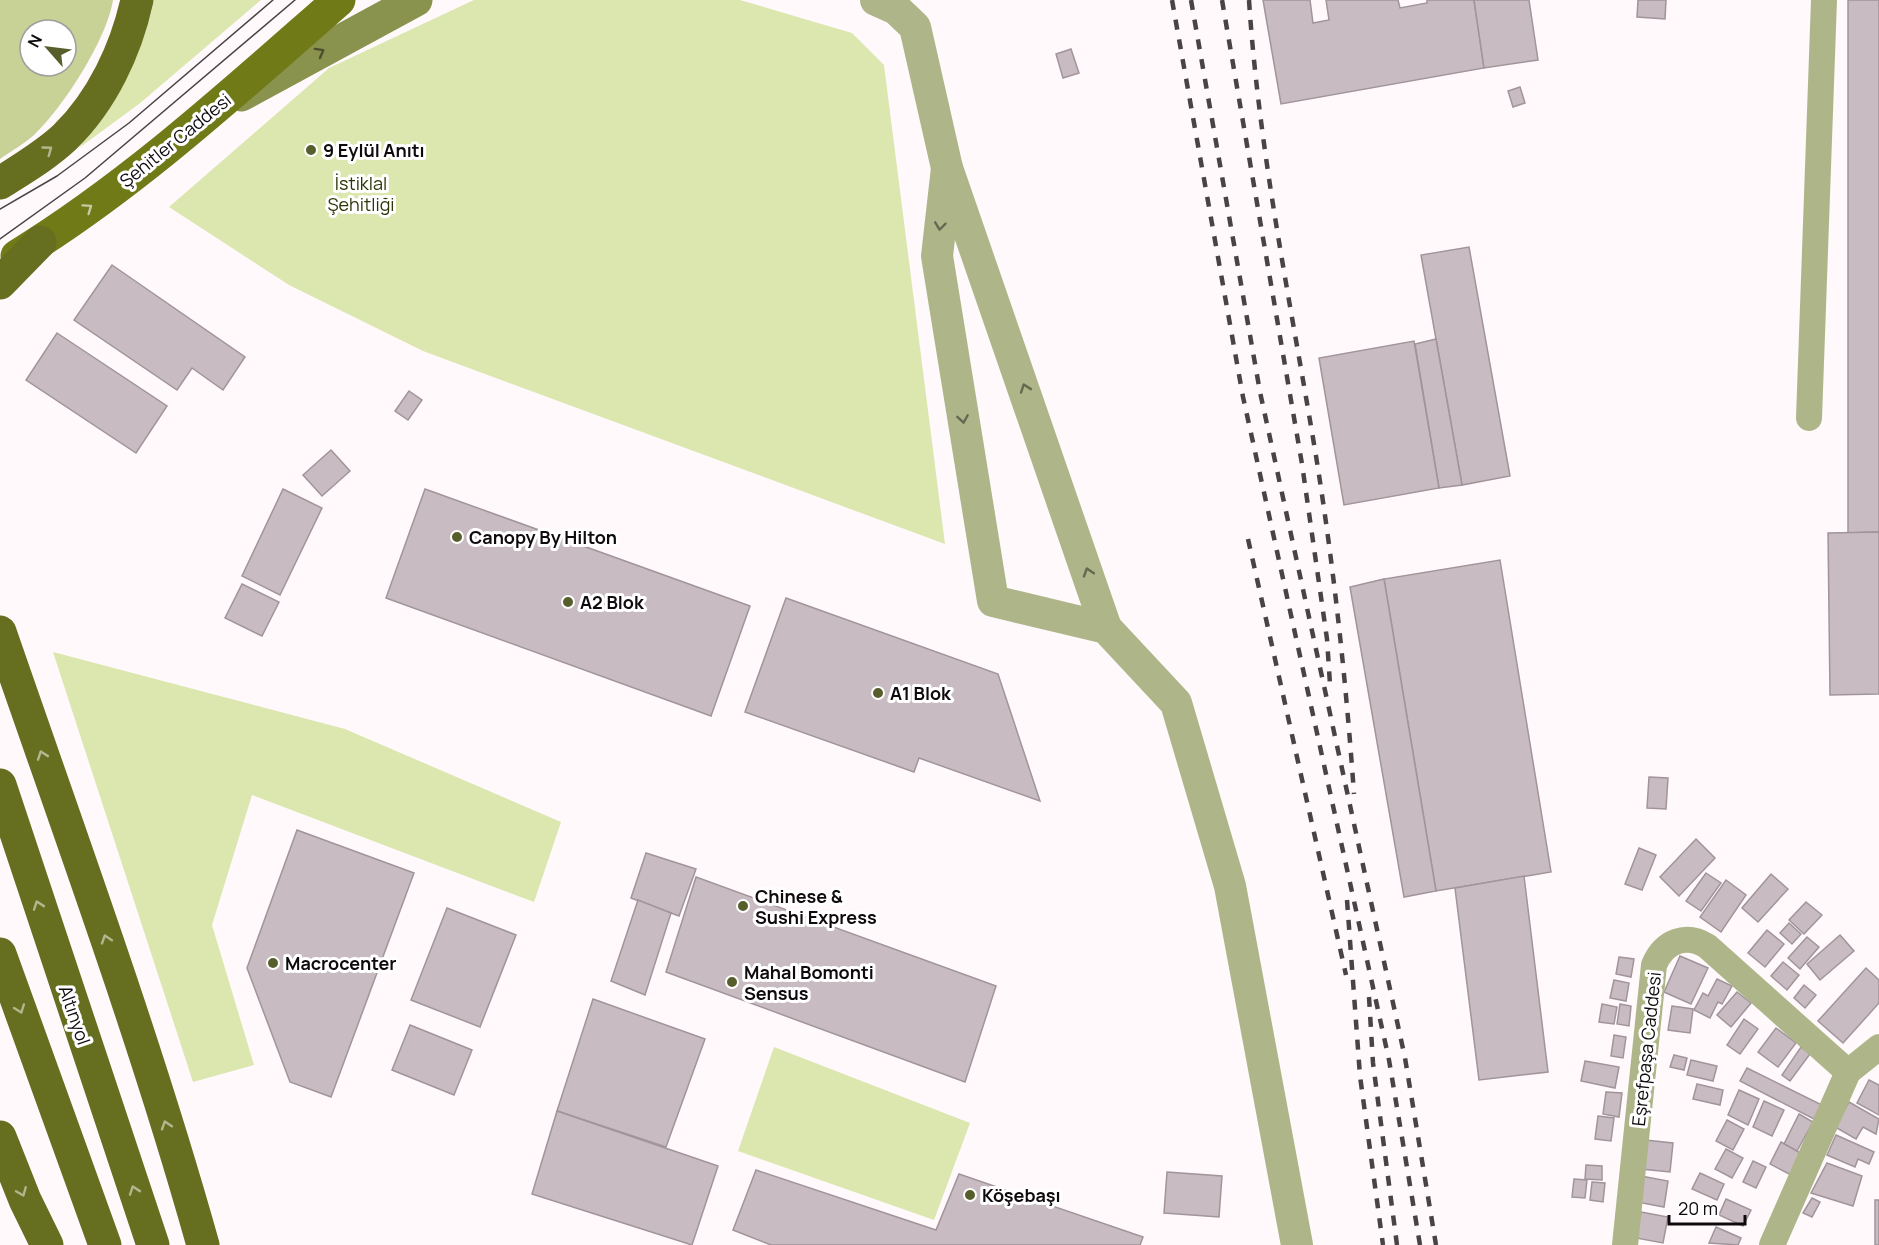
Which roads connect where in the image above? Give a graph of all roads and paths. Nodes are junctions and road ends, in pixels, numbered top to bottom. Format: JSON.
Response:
{"nodes":[{"id":1,"x":137,"y":0,"type":"edge"},
{"id":2,"x":339,"y":0,"type":"edge"},
{"id":3,"x":416,"y":0,"type":"edge"},
{"id":4,"x":876,"y":0,"type":"edge"},
{"id":5,"x":1824,"y":0,"type":"edge"},
{"id":6,"x":213,"y":110,"type":"junction"},
{"id":7,"x":947,"y":168,"type":"junction"},
{"id":8,"x":0,"y":183,"type":"edge"},
{"id":9,"x":40,"y":242,"type":"junction"},
{"id":10,"x":0,"y":267,"type":"edge"},
{"id":11,"x":0,"y":283,"type":"edge"},
{"id":12,"x":1809,"y":418,"type":"dead end"},
{"id":13,"x":1106,"y":628,"type":"junction"},
{"id":14,"x":0,"y":632,"type":"edge"},
{"id":15,"x":0,"y":785,"type":"edge"},
{"id":16,"x":0,"y":954,"type":"edge"},
{"id":17,"x":1879,"y":1047,"type":"edge"},
{"id":18,"x":1848,"y":1072,"type":"junction"},
{"id":19,"x":0,"y":1137,"type":"edge"},
{"id":20,"x":185,"y":1180,"type":"junction"},
{"id":21,"x":47,"y":1245,"type":"edge"},
{"id":22,"x":105,"y":1245,"type":"edge"},
{"id":23,"x":153,"y":1245,"type":"edge"},
{"id":24,"x":203,"y":1245,"type":"edge"},
{"id":25,"x":210,"y":1245,"type":"edge"},
{"id":26,"x":1297,"y":1245,"type":"edge"},
{"id":27,"x":1625,"y":1245,"type":"edge"},
{"id":28,"x":1772,"y":1245,"type":"edge"}],
"edges":[{"from":8,"to":1,"type":"highway","one_way":true},
{"from":2,"to":6,"type":"main road","name":"Şehitler Caddesi"},
{"from":6,"to":3,"type":"main road","one_way":true},
{"from":4,"to":7,"type":"street"},
{"from":5,"to":12,"type":"street"},
{"from":9,"to":6,"type":"main road","name":"Şehitler Caddesi","one_way":true},
{"from":13,"to":7,"type":"street","one_way":true},
{"from":7,"to":13,"type":"street","one_way":true},
{"from":9,"to":10,"type":"main road","name":"Şehitler Caddesi"},
{"from":9,"to":11,"type":"highway"},
{"from":13,"to":26,"type":"street"},
{"from":20,"to":14,"type":"highway","one_way":true},
{"from":23,"to":15,"type":"highway","name":"Altınyol","one_way":true},
{"from":16,"to":22,"type":"highway","one_way":true},
{"from":17,"to":18,"type":"street"},
{"from":18,"to":27,"type":"street","name":"Eşrefpaşa Caddesi"},
{"from":18,"to":28,"type":"street"},
{"from":19,"to":21,"type":"highway","one_way":true},
{"from":20,"to":24,"type":"highway"},
{"from":20,"to":25,"type":"main road"}]}
